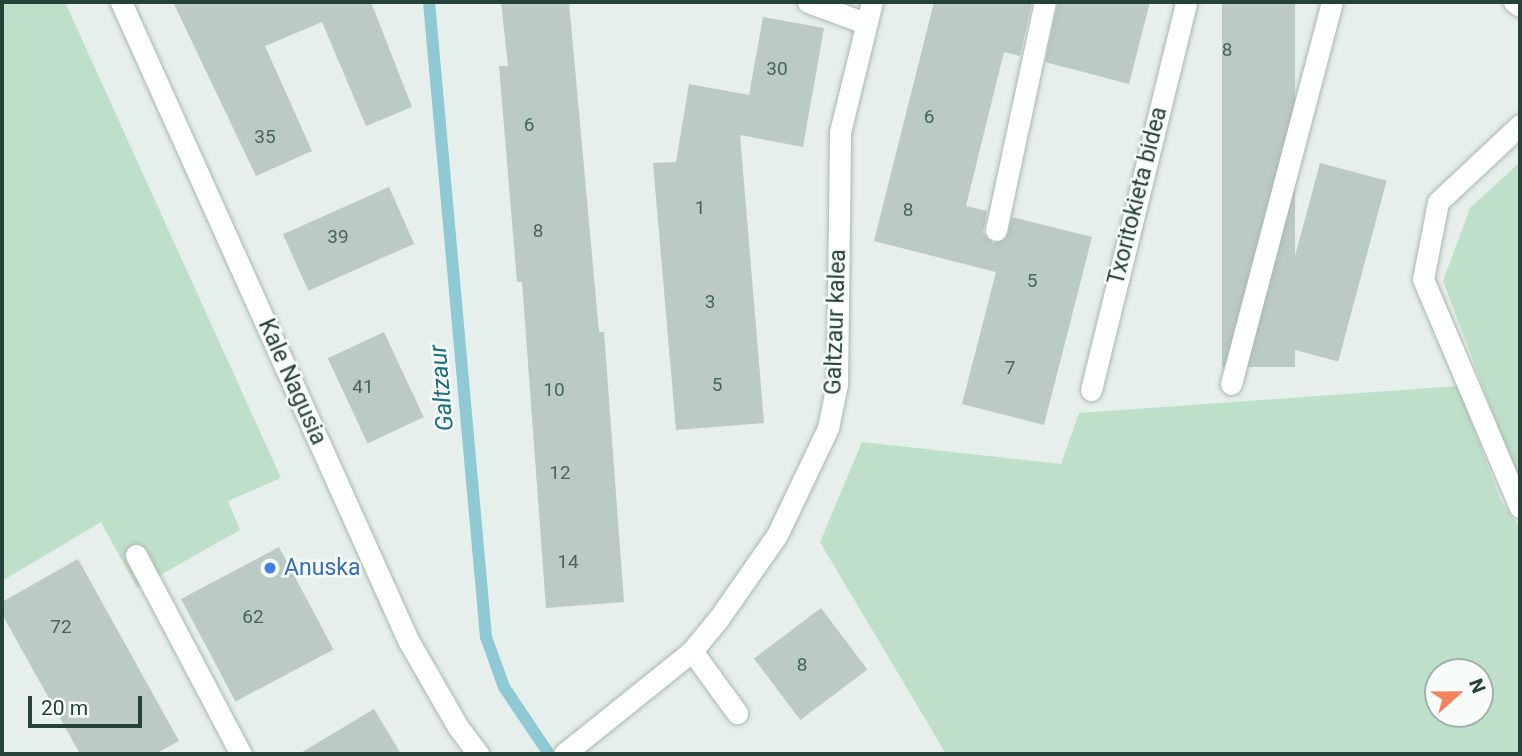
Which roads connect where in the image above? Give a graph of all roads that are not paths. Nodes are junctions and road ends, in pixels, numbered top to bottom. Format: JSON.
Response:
{"nodes":[{"id":1,"x":121,"y":2,"type":"edge"},
{"id":2,"x":808,"y":2,"type":"edge"},
{"id":3,"x":872,"y":2,"type":"edge"},
{"id":4,"x":1045,"y":2,"type":"edge"},
{"id":5,"x":1186,"y":2,"type":"edge"},
{"id":6,"x":1332,"y":2,"type":"edge"},
{"id":7,"x":1514,"y":2,"type":"edge"},
{"id":8,"x":1520,"y":6,"type":"edge"},
{"id":9,"x":865,"y":23,"type":"junction"},
{"id":10,"x":1520,"y":125,"type":"edge"},
{"id":11,"x":996,"y":230,"type":"dead end"},
{"id":12,"x":1231,"y":384,"type":"dead end"},
{"id":13,"x":1091,"y":390,"type":"dead end"},
{"id":14,"x":1520,"y":507,"type":"edge"},
{"id":15,"x":136,"y":555,"type":"dead end"},
{"id":16,"x":692,"y":650,"type":"junction"},
{"id":17,"x":737,"y":713,"type":"dead end"},
{"id":18,"x":241,"y":754,"type":"edge"},
{"id":19,"x":478,"y":754,"type":"edge"},
{"id":20,"x":564,"y":754,"type":"edge"}],
"edges":[{"from":1,"to":19,"type":"street","name":"Kale Nagusia"},
{"from":2,"to":9,"type":"street"},
{"from":3,"to":9,"type":"street","name":"Galtzaur kalea"},
{"from":4,"to":11,"type":"street"},
{"from":5,"to":13,"type":"street","name":"Txoritokieta bidea"},
{"from":6,"to":12,"type":"street"},
{"from":7,"to":8,"type":"street"},
{"from":9,"to":16,"type":"street","name":"Galtzaur kalea"},
{"from":10,"to":14,"type":"street"},
{"from":15,"to":18,"type":"street"},
{"from":16,"to":17,"type":"street"},
{"from":16,"to":20,"type":"street","name":"Galtzaur kalea"}]}
